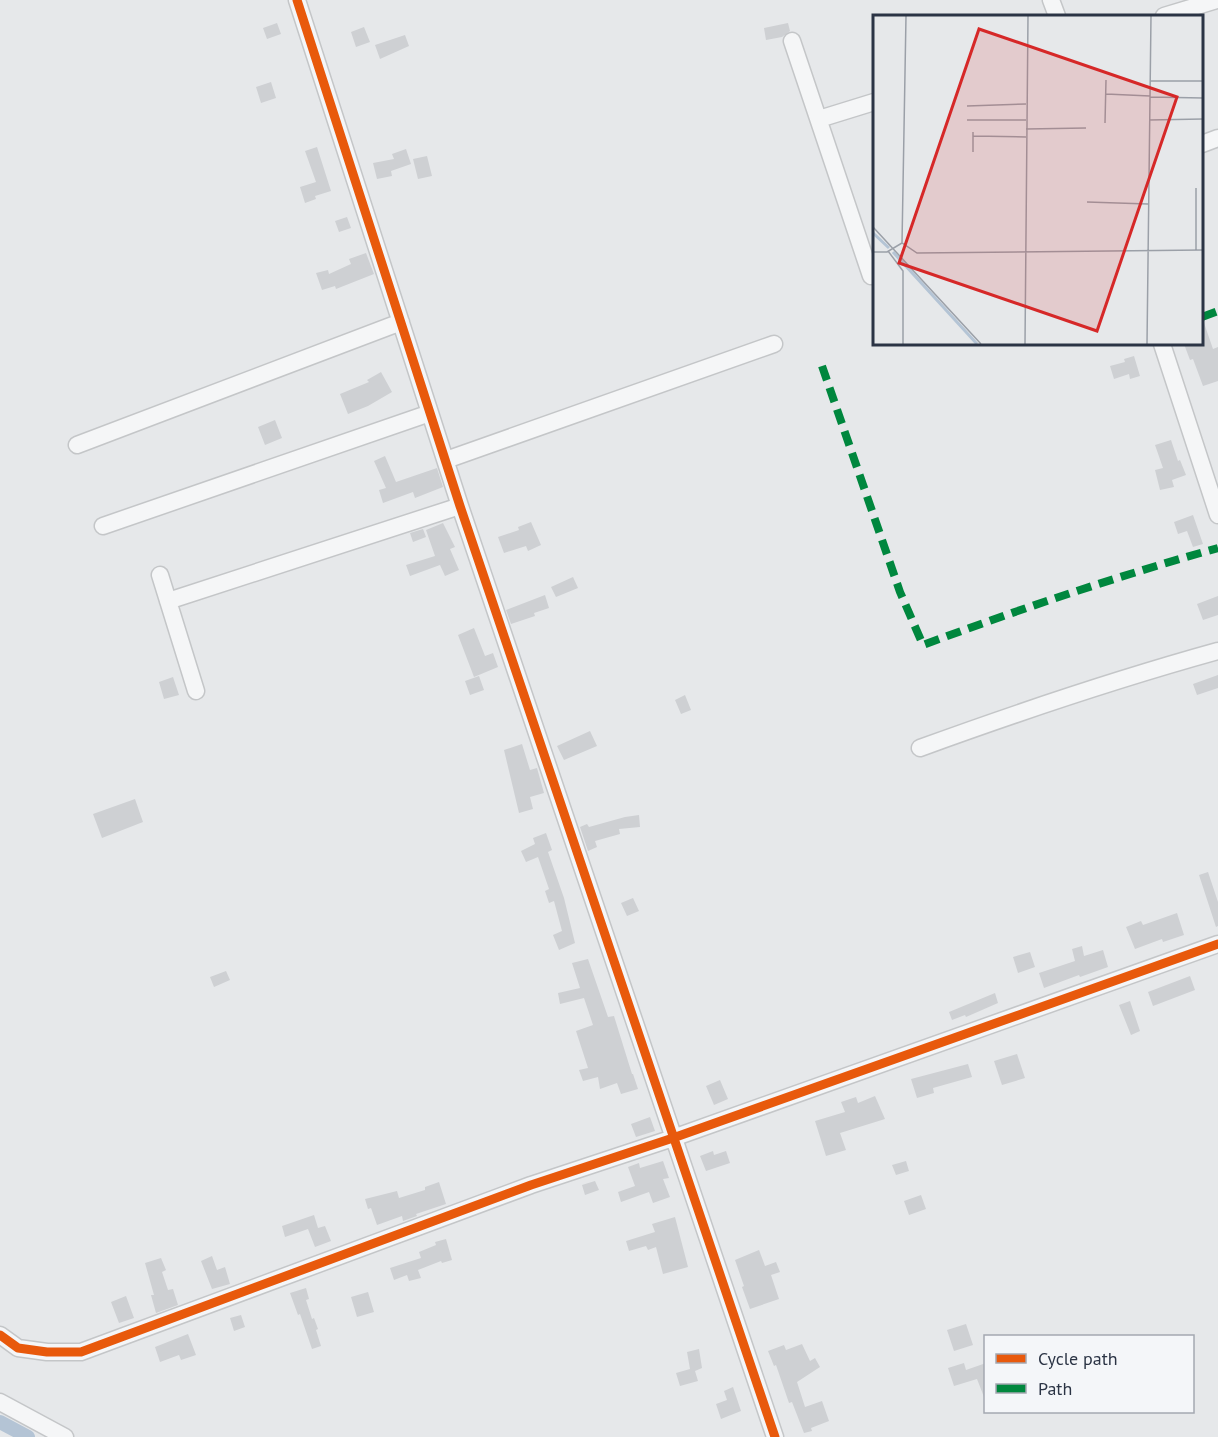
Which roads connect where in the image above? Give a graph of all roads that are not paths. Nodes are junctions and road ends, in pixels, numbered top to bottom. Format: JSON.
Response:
{"nodes":[{"id":1,"x":297,"y":0,"type":"edge"},
{"id":2,"x":1051,"y":0,"type":"edge"},
{"id":3,"x":1217,"y":0,"type":"edge"},
{"id":4,"x":1057,"y":15,"type":"edge"},
{"id":5,"x":1167,"y":15,"type":"edge"},
{"id":6,"x":792,"y":41,"type":"dead end"},
{"id":7,"x":873,"y":102,"type":"edge"},
{"id":8,"x":819,"y":119,"type":"junction"},
{"id":9,"x":1218,"y":138,"type":"edge"},
{"id":10,"x":1203,"y":144,"type":"edge"},
{"id":11,"x":871,"y":276,"type":"dead end"},
{"id":12,"x":401,"y":322,"type":"junction"},
{"id":13,"x":774,"y":344,"type":"dead end"},
{"id":14,"x":1162,"y":345,"type":"edge"},
{"id":15,"x":430,"y":413,"type":"junction"},
{"id":16,"x":77,"y":445,"type":"dead end"},
{"id":17,"x":446,"y":460,"type":"junction"},
{"id":18,"x":460,"y":506,"type":"junction"},
{"id":19,"x":1218,"y":515,"type":"edge"},
{"id":20,"x":103,"y":526,"type":"dead end"},
{"id":21,"x":160,"y":575,"type":"dead end"},
{"id":22,"x":168,"y":601,"type":"junction"},
{"id":23,"x":1218,"y":651,"type":"edge"},
{"id":24,"x":196,"y":690,"type":"dead end"},
{"id":25,"x":920,"y":748,"type":"dead end"},
{"id":26,"x":1218,"y":944,"type":"edge"},
{"id":27,"x":673,"y":1138,"type":"junction"},
{"id":28,"x":0,"y":1335,"type":"edge"},
{"id":29,"x":0,"y":1402,"type":"edge"},
{"id":30,"x":64,"y":1437,"type":"edge"},
{"id":31,"x":775,"y":1437,"type":"edge"}],
"edges":[{"from":1,"to":12,"type":"street"},
{"from":2,"to":4,"type":"street"},
{"from":3,"to":5,"type":"street"},
{"from":6,"to":8,"type":"street"},
{"from":7,"to":8,"type":"street"},
{"from":8,"to":11,"type":"street"},
{"from":9,"to":10,"type":"street"},
{"from":12,"to":15,"type":"street"},
{"from":12,"to":16,"type":"street"},
{"from":13,"to":17,"type":"street"},
{"from":14,"to":19,"type":"street"},
{"from":15,"to":17,"type":"street"},
{"from":15,"to":20,"type":"street"},
{"from":17,"to":18,"type":"street"},
{"from":18,"to":22,"type":"street"},
{"from":18,"to":27,"type":"street"},
{"from":21,"to":22,"type":"street"},
{"from":22,"to":24,"type":"street"},
{"from":23,"to":25,"type":"street"},
{"from":26,"to":27,"type":"street"},
{"from":27,"to":28,"type":"street"},
{"from":27,"to":31,"type":"street"},
{"from":29,"to":30,"type":"street"}]}
